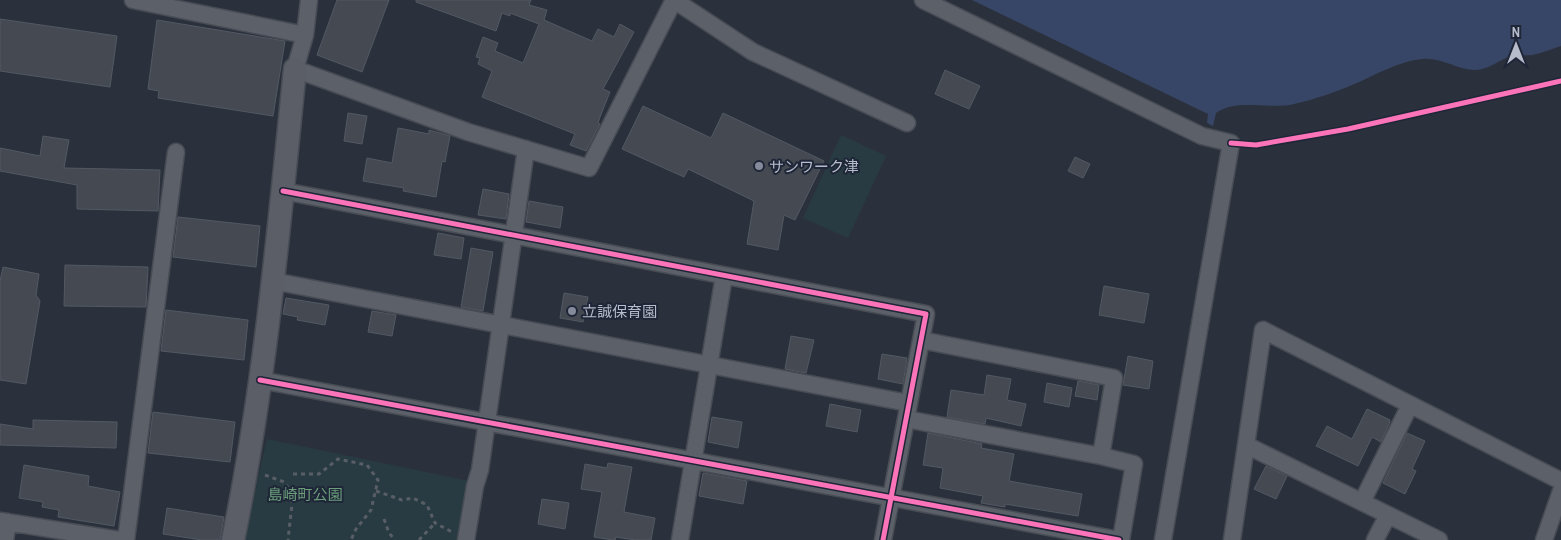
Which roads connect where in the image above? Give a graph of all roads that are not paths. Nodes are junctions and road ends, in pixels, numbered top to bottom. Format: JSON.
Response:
{"nodes":[{"id":1,"x":133,"y":0,"type":"edge"},
{"id":2,"x":309,"y":0,"type":"edge"},
{"id":3,"x":674,"y":0,"type":"edge"},
{"id":4,"x":923,"y":0,"type":"edge"},
{"id":5,"x":305,"y":35,"type":"junction"},
{"id":6,"x":295,"y":70,"type":"junction"},
{"id":7,"x":907,"y":123,"type":"dead end"},
{"id":8,"x":526,"y":149,"type":"junction"},
{"id":9,"x":176,"y":152,"type":"dead end"},
{"id":10,"x":283,"y":192,"type":"junction"},
{"id":11,"x":514,"y":235,"type":"junction"},
{"id":12,"x":724,"y":276,"type":"junction"},
{"id":13,"x":273,"y":281,"type":"junction"},
{"id":14,"x":501,"y":326,"type":"junction"},
{"id":15,"x":921,"y":340,"type":"junction"},
{"id":16,"x":709,"y":366,"type":"junction"},
{"id":17,"x":260,"y":380,"type":"junction"},
{"id":18,"x":1410,"y":405,"type":"junction"},
{"id":19,"x":907,"y":411,"type":"junction"},
{"id":20,"x":488,"y":421,"type":"junction"},
{"id":21,"x":1246,"y":445,"type":"junction"},
{"id":22,"x":1100,"y":456,"type":"junction"},
{"id":23,"x":694,"y":460,"type":"junction"},
{"id":24,"x":1561,"y":481,"type":"edge"},
{"id":25,"x":1561,"y":491,"type":"edge"},
{"id":26,"x":891,"y":498,"type":"junction"},
{"id":27,"x":1362,"y":502,"type":"junction"},
{"id":28,"x":1388,"y":515,"type":"junction"},
{"id":29,"x":4,"y":521,"type":"edge"},
{"id":30,"x":5,"y":540,"type":"edge"},
{"id":31,"x":119,"y":540,"type":"edge"},
{"id":32,"x":126,"y":540,"type":"edge"},
{"id":33,"x":233,"y":540,"type":"edge"},
{"id":34,"x":468,"y":540,"type":"edge"},
{"id":35,"x":680,"y":540,"type":"edge"},
{"id":36,"x":883,"y":540,"type":"edge"},
{"id":37,"x":1120,"y":540,"type":"edge"},
{"id":38,"x":1163,"y":540,"type":"edge"},
{"id":39,"x":1232,"y":540,"type":"edge"},
{"id":40,"x":1375,"y":540,"type":"edge"},
{"id":41,"x":1439,"y":540,"type":"edge"},
{"id":42,"x":1544,"y":540,"type":"edge"}],
"edges":[{"from":1,"to":5,"type":"street"},
{"from":2,"to":5,"type":"street"},
{"from":3,"to":7,"type":"street"},
{"from":3,"to":8,"type":"street"},
{"from":4,"to":38,"type":"street"},
{"from":5,"to":6,"type":"street"},
{"from":6,"to":8,"type":"street"},
{"from":6,"to":10,"type":"street"},
{"from":8,"to":11,"type":"street"},
{"from":9,"to":32,"type":"street"},
{"from":10,"to":11,"type":"street"},
{"from":10,"to":13,"type":"street"},
{"from":11,"to":12,"type":"street"},
{"from":11,"to":14,"type":"street"},
{"from":12,"to":15,"type":"street"},
{"from":12,"to":16,"type":"street"},
{"from":13,"to":14,"type":"street"},
{"from":13,"to":17,"type":"street"},
{"from":14,"to":16,"type":"street"},
{"from":14,"to":20,"type":"street"},
{"from":15,"to":19,"type":"street"},
{"from":15,"to":22,"type":"street"},
{"from":16,"to":19,"type":"street"},
{"from":16,"to":23,"type":"street"},
{"from":17,"to":20,"type":"street"},
{"from":17,"to":33,"type":"street"},
{"from":18,"to":21,"type":"street"},
{"from":18,"to":24,"type":"street"},
{"from":18,"to":27,"type":"street"},
{"from":19,"to":22,"type":"street"},
{"from":19,"to":26,"type":"street"},
{"from":20,"to":23,"type":"street"},
{"from":20,"to":34,"type":"street"},
{"from":21,"to":27,"type":"street"},
{"from":21,"to":39,"type":"street"},
{"from":22,"to":37,"type":"street"},
{"from":23,"to":26,"type":"street"},
{"from":23,"to":35,"type":"street"},
{"from":25,"to":42,"type":"street"},
{"from":26,"to":36,"type":"street"},
{"from":26,"to":37,"type":"street"},
{"from":27,"to":28,"type":"street"},
{"from":28,"to":40,"type":"street"},
{"from":28,"to":41,"type":"street"},
{"from":29,"to":30,"type":"street"},
{"from":29,"to":31,"type":"street"}]}
